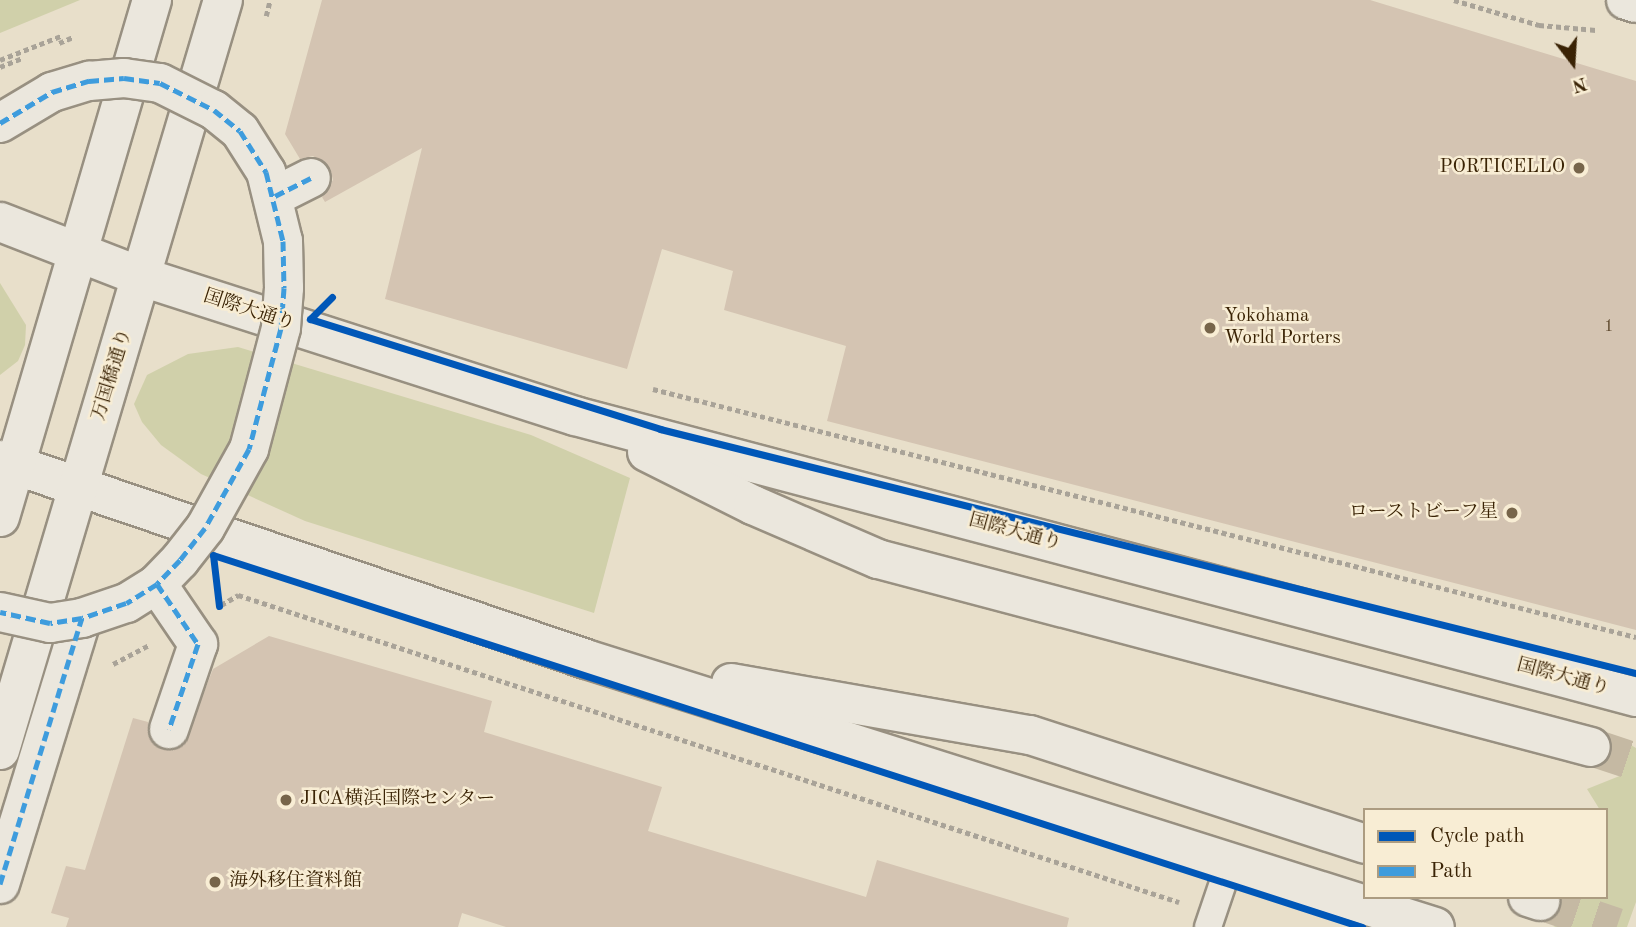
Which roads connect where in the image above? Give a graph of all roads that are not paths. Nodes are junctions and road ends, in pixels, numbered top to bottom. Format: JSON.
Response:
{"nodes":[{"id":1,"x":152,"y":0,"type":"edge"},
{"id":2,"x":223,"y":0,"type":"edge"},
{"id":3,"x":1636,"y":3,"type":"edge"},
{"id":4,"x":1616,"y":15,"type":"edge"},
{"id":5,"x":1,"y":120,"type":"edge"},
{"id":6,"x":311,"y":178,"type":"dead end"},
{"id":7,"x":275,"y":196,"type":"junction"},
{"id":8,"x":0,"y":222,"type":"edge"},
{"id":9,"x":78,"y":254,"type":"junction"},
{"id":10,"x":142,"y":277,"type":"junction"},
{"id":11,"x":575,"y":416,"type":"junction"},
{"id":12,"x":8,"y":463,"type":"edge"},
{"id":13,"x":78,"y":490,"type":"junction"},
{"id":14,"x":0,"y":517,"type":"edge"},
{"id":15,"x":158,"y":584,"type":"junction"},
{"id":16,"x":0,"y":612,"type":"edge"},
{"id":17,"x":82,"y":618,"type":"junction"},
{"id":18,"x":586,"y":659,"type":"junction"},
{"id":19,"x":1636,"y":697,"type":"edge"},
{"id":20,"x":169,"y":729,"type":"dead end"},
{"id":21,"x":1591,"y":747,"type":"tunnel mouth"},
{"id":22,"x":0,"y":750,"type":"edge"},
{"id":23,"x":1363,"y":843,"type":"edge"},
{"id":24,"x":1230,"y":862,"type":"junction"},
{"id":25,"x":0,"y":884,"type":"edge"},
{"id":26,"x":1210,"y":920,"type":"edge"},
{"id":27,"x":1435,"y":927,"type":"edge"}],
"edges":[{"from":1,"to":9,"type":"street"},
{"from":2,"to":10,"type":"street","name":"万国橋通り"},
{"from":3,"to":4,"type":"street"},
{"from":5,"to":7,"type":"street","bridge":true},
{"from":6,"to":7,"type":"street","bridge":true},
{"from":7,"to":15,"type":"street","bridge":true},
{"from":8,"to":9,"type":"street","name":"国際大通り"},
{"from":9,"to":10,"type":"street","name":"国際大通り"},
{"from":9,"to":12,"type":"street"},
{"from":10,"to":11,"type":"street","name":"国際大通り"},
{"from":10,"to":13,"type":"street","name":"万国橋通り"},
{"from":11,"to":19,"type":"street","name":"国際大通り"},
{"from":11,"to":21,"type":"street"},
{"from":12,"to":13,"type":"street"},
{"from":12,"to":14,"type":"street"},
{"from":13,"to":18,"type":"street"},
{"from":13,"to":22,"type":"street","name":"万国橋通り"},
{"from":15,"to":17,"type":"street","bridge":true},
{"from":15,"to":20,"type":"street","bridge":true},
{"from":16,"to":17,"type":"street","bridge":true},
{"from":17,"to":25,"type":"street"},
{"from":18,"to":23,"type":"street"},
{"from":18,"to":24,"type":"street"},
{"from":24,"to":26,"type":"lane"},
{"from":24,"to":27,"type":"street"}]}
